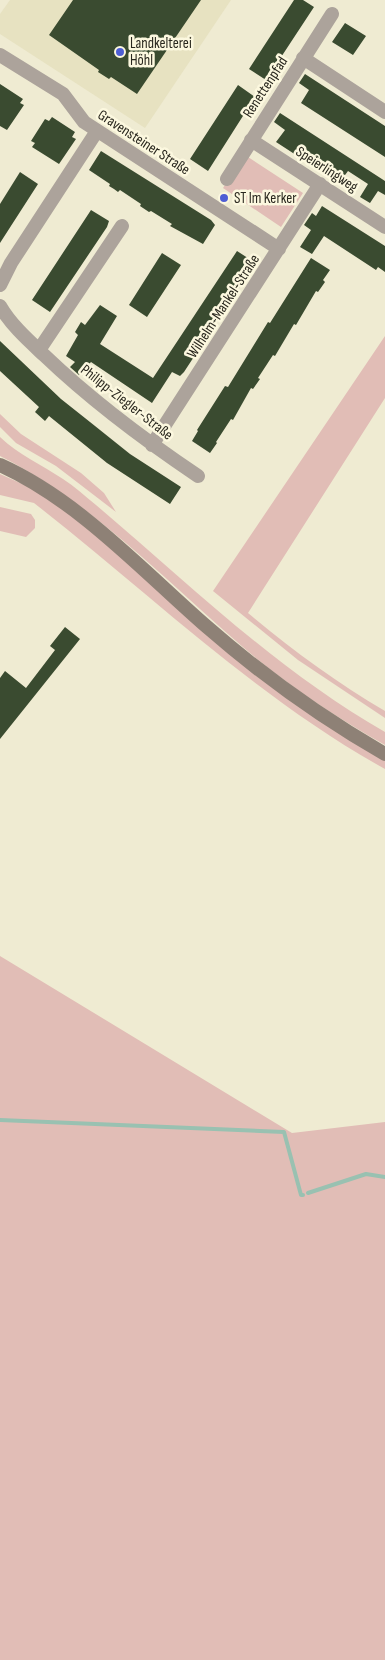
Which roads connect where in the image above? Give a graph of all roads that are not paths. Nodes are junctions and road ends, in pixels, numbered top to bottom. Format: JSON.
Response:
{"nodes":[{"id":1,"x":332,"y":14,"type":"dead end"},
{"id":2,"x":0,"y":54,"type":"edge"},
{"id":3,"x":303,"y":58,"type":"junction"},
{"id":4,"x":385,"y":112,"type":"edge"},
{"id":5,"x":98,"y":131,"type":"junction"},
{"id":6,"x":250,"y":140,"type":"junction"},
{"id":7,"x":227,"y":179,"type":"dead end"},
{"id":8,"x":320,"y":184,"type":"junction"},
{"id":9,"x":122,"y":226,"type":"dead end"},
{"id":10,"x":385,"y":227,"type":"edge"},
{"id":11,"x":279,"y":249,"type":"junction"},
{"id":12,"x":0,"y":285,"type":"edge"},
{"id":13,"x":0,"y":306,"type":"edge"},
{"id":14,"x":39,"y":350,"type":"junction"},
{"id":15,"x":152,"y":444,"type":"junction"},
{"id":16,"x":0,"y":465,"type":"edge"},
{"id":17,"x":198,"y":476,"type":"dead end"},
{"id":18,"x":385,"y":754,"type":"edge"}],
"edges":[{"from":1,"to":3,"type":"street","name":"Renettenpfad"},
{"from":2,"to":5,"type":"street","name":"Gravensteiner Straße"},
{"from":3,"to":4,"type":"street"},
{"from":3,"to":6,"type":"street","name":"Renettenpfad"},
{"from":5,"to":11,"type":"street","name":"Gravensteiner Straße"},
{"from":5,"to":12,"type":"street"},
{"from":6,"to":7,"type":"street","name":"Renettenpfad"},
{"from":6,"to":8,"type":"street","name":"Speierlingweg"},
{"from":8,"to":10,"type":"street","name":"Speierlingweg"},
{"from":8,"to":11,"type":"street","name":"Wilhelm-Mankel-Straße"},
{"from":9,"to":14,"type":"street"},
{"from":11,"to":15,"type":"street","name":"Wilhelm-Mankel-Straße"},
{"from":13,"to":14,"type":"street","name":"Philipp-Ziegler-Straße"},
{"from":14,"to":15,"type":"street","name":"Philipp-Ziegler-Straße"},
{"from":15,"to":17,"type":"street","name":"Philipp-Ziegler-Straße"},
{"from":16,"to":18,"type":"main road"}]}
